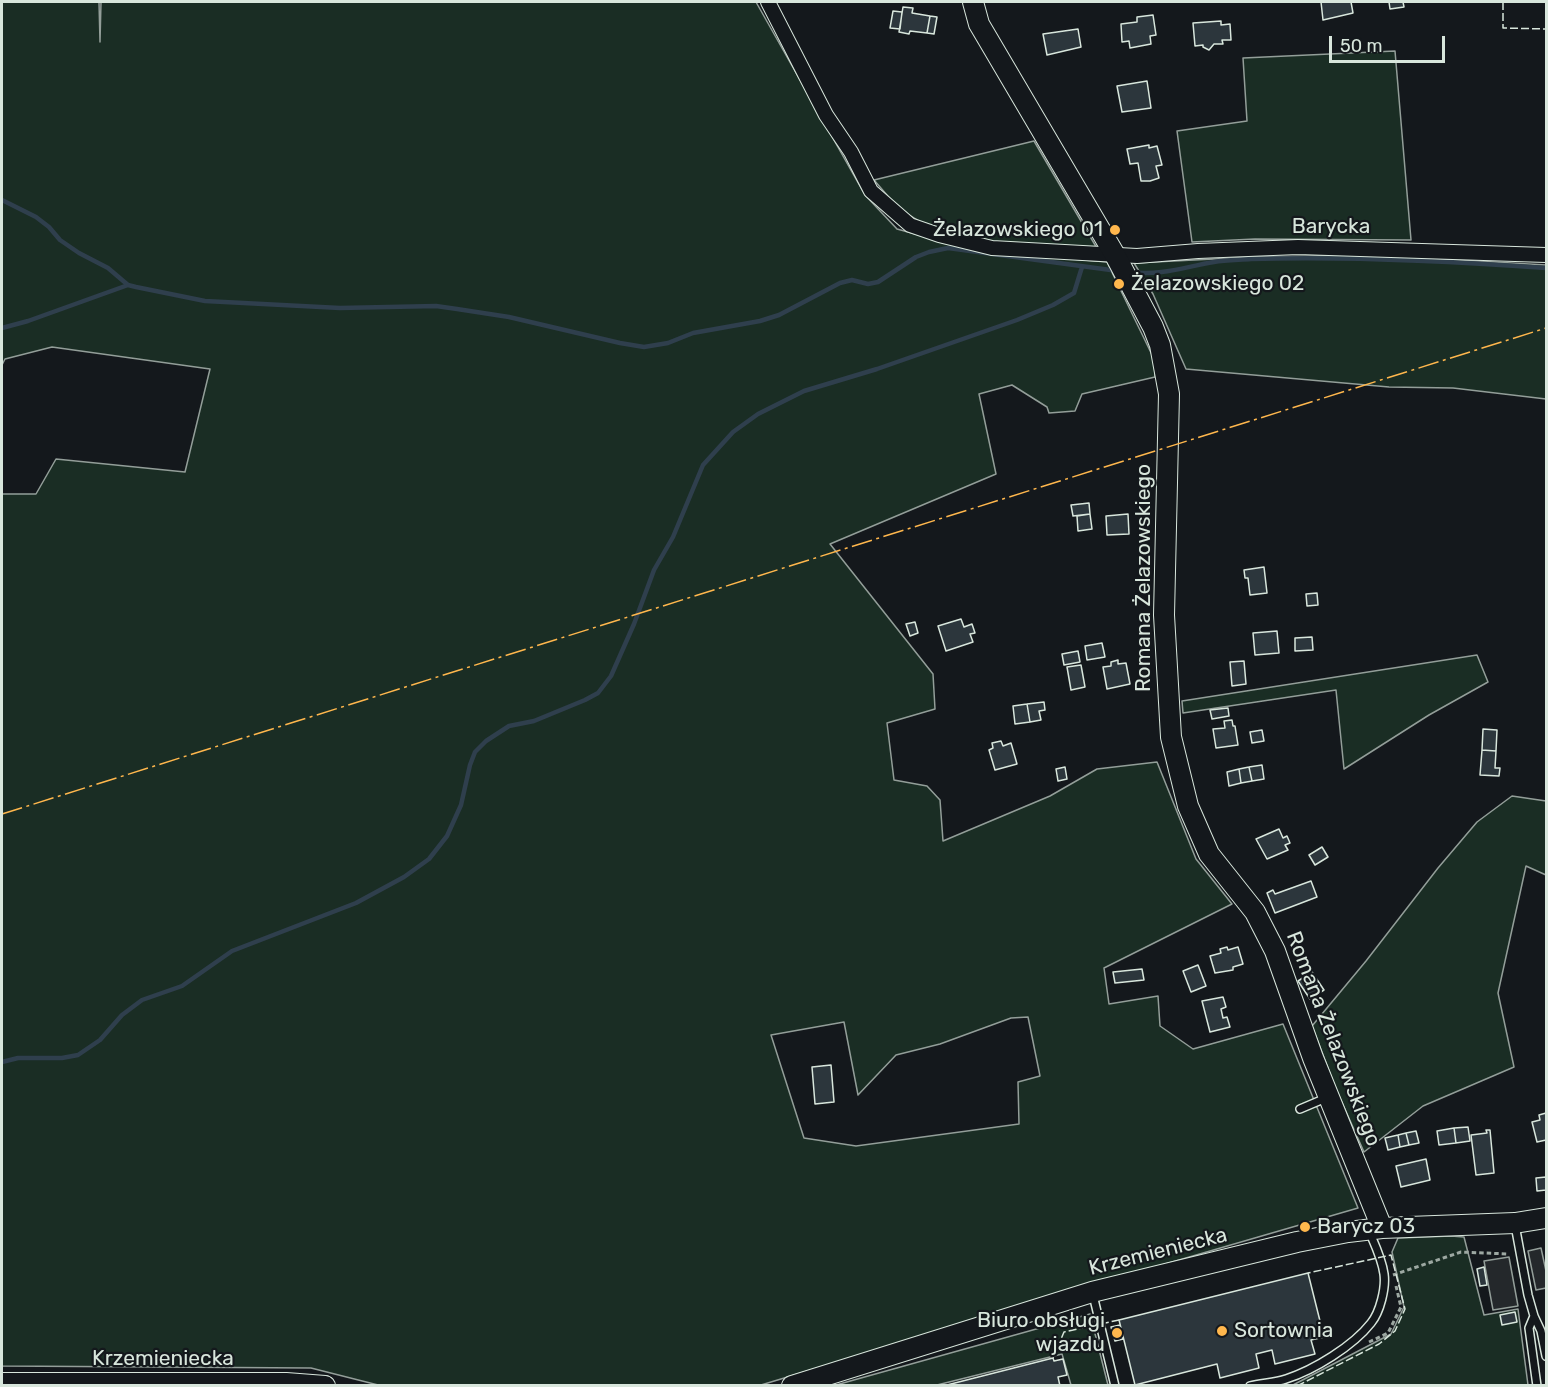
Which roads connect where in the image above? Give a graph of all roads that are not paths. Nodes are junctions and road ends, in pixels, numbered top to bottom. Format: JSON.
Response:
{"nodes":[{"id":1,"x":768,"y":2,"type":"edge"},
{"id":2,"x":974,"y":2,"type":"edge"},
{"id":3,"x":1546,"y":255,"type":"edge"},
{"id":4,"x":1117,"y":258,"type":"junction"},
{"id":5,"x":1328,"y":1096,"type":"junction"},
{"id":6,"x":1300,"y":1109,"type":"dead end"},
{"id":7,"x":1546,"y":1218,"type":"edge"},
{"id":8,"x":1515,"y":1223,"type":"junction"},
{"id":9,"x":1375,"y":1229,"type":"junction"},
{"id":10,"x":1092,"y":1292,"type":"junction"},
{"id":11,"x":1534,"y":1316,"type":"junction"},
{"id":12,"x":1546,"y":1356,"type":"edge"},
{"id":13,"x":2,"y":1383,"type":"edge"},
{"id":14,"x":229,"y":1384,"type":"edge"},
{"id":15,"x":325,"y":1386,"type":"edge"},
{"id":16,"x":792,"y":1386,"type":"edge"},
{"id":17,"x":1115,"y":1386,"type":"edge"},
{"id":18,"x":1250,"y":1386,"type":"edge"},
{"id":19,"x":1537,"y":1386,"type":"edge"}],
"edges":[{"from":1,"to":4,"type":"street","name":"Barycka"},
{"from":2,"to":4,"type":"street","name":"Romana Żelazowskiego"},
{"from":3,"to":4,"type":"street","name":"Barycka"},
{"from":4,"to":5,"type":"street","name":"Romana Żelazowskiego"},
{"from":5,"to":6,"type":"lane"},
{"from":5,"to":9,"type":"street","name":"Romana Żelazowskiego"},
{"from":7,"to":8,"type":"street","name":"Krzemieniecka"},
{"from":8,"to":9,"type":"street","name":"Krzemieniecka"},
{"from":8,"to":11,"type":"lane"},
{"from":9,"to":10,"type":"street","name":"Krzemieniecka"},
{"from":9,"to":18,"type":"lane"},
{"from":10,"to":16,"type":"street","name":"Krzemieniecka"},
{"from":10,"to":17,"type":"lane"},
{"from":11,"to":12,"type":"lane"},
{"from":11,"to":19,"type":"lane"},
{"from":13,"to":14,"type":"street","name":"Krzemieniecka"},
{"from":14,"to":15,"type":"street","name":"Krzemieniecka"}]}
